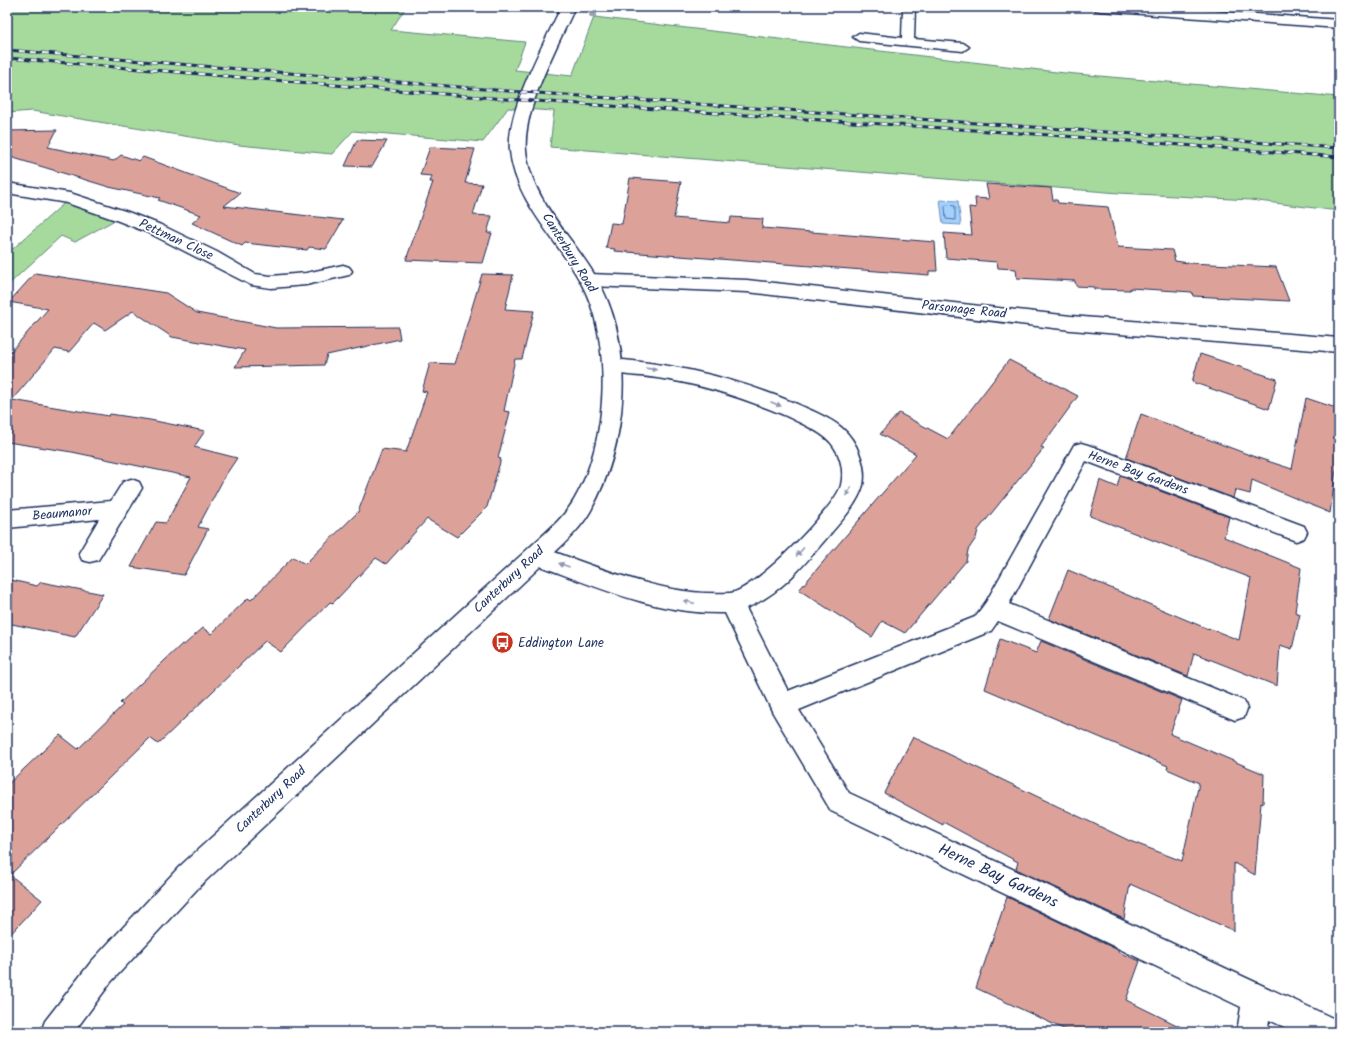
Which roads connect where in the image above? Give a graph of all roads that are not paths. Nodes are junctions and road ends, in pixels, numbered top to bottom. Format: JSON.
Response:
{"nodes":[{"id":1,"x":568,"y":7,"type":"edge"},
{"id":2,"x":909,"y":7,"type":"edge"},
{"id":3,"x":1100,"y":7,"type":"edge"},
{"id":4,"x":1304,"y":7,"type":"edge"},
{"id":5,"x":1309,"y":22,"type":"junction"},
{"id":6,"x":1339,"y":24,"type":"edge"},
{"id":7,"x":859,"y":37,"type":"dead end"},
{"id":8,"x":908,"y":42,"type":"junction"},
{"id":9,"x":963,"y":47,"type":"dead end"},
{"id":10,"x":7,"y":188,"type":"edge"},
{"id":11,"x":343,"y":270,"type":"dead end"},
{"id":12,"x":589,"y":280,"type":"junction"},
{"id":13,"x":1339,"y":345,"type":"edge"},
{"id":14,"x":612,"y":366,"type":"junction"},
{"id":15,"x":131,"y":488,"type":"dead end"},
{"id":16,"x":117,"y":509,"type":"junction"},
{"id":17,"x":7,"y":519,"type":"edge"},
{"id":18,"x":1296,"y":532,"type":"dead end"},
{"id":19,"x":90,"y":553,"type":"dead end"},
{"id":20,"x":537,"y":555,"type":"junction"},
{"id":21,"x":732,"y":603,"type":"junction"},
{"id":22,"x":994,"y":609,"type":"junction"},
{"id":23,"x":782,"y":705,"type":"junction"},
{"id":24,"x":1236,"y":709,"type":"dead end"},
{"id":25,"x":1257,"y":999,"type":"junction"},
{"id":26,"x":56,"y":1032,"type":"edge"},
{"id":27,"x":1252,"y":1032,"type":"edge"},
{"id":28,"x":1328,"y":1032,"type":"edge"}],
"edges":[{"from":1,"to":12,"type":"street","name":"Canterbury Road"},
{"from":2,"to":8,"type":"lane"},
{"from":3,"to":5,"type":"street"},
{"from":4,"to":5,"type":"street"},
{"from":5,"to":6,"type":"street"},
{"from":7,"to":8,"type":"lane"},
{"from":8,"to":9,"type":"lane"},
{"from":10,"to":11,"type":"street","name":"Pettman Close"},
{"from":12,"to":13,"type":"street","name":"Parsonage Road"},
{"from":12,"to":14,"type":"street","name":"Canterbury Road"},
{"from":14,"to":20,"type":"street","name":"Canterbury Road"},
{"from":14,"to":21,"type":"street","one_way":true},
{"from":15,"to":16,"type":"street","name":"Beaumanor"},
{"from":16,"to":17,"type":"street","name":"Beaumanor"},
{"from":16,"to":19,"type":"street","name":"Beaumanor"},
{"from":18,"to":22,"type":"street","name":"Herne Bay Gardens"},
{"from":21,"to":20,"type":"street","one_way":true},
{"from":20,"to":26,"type":"street","name":"Canterbury Road"},
{"from":21,"to":23,"type":"street","name":"Herne Bay Gardens"},
{"from":22,"to":23,"type":"street","name":"Herne Bay Gardens"},
{"from":22,"to":24,"type":"street"},
{"from":23,"to":25,"type":"street","name":"Herne Bay Gardens"},
{"from":25,"to":27,"type":"street"},
{"from":25,"to":28,"type":"street","name":"Herne Bay Gardens"}]}
